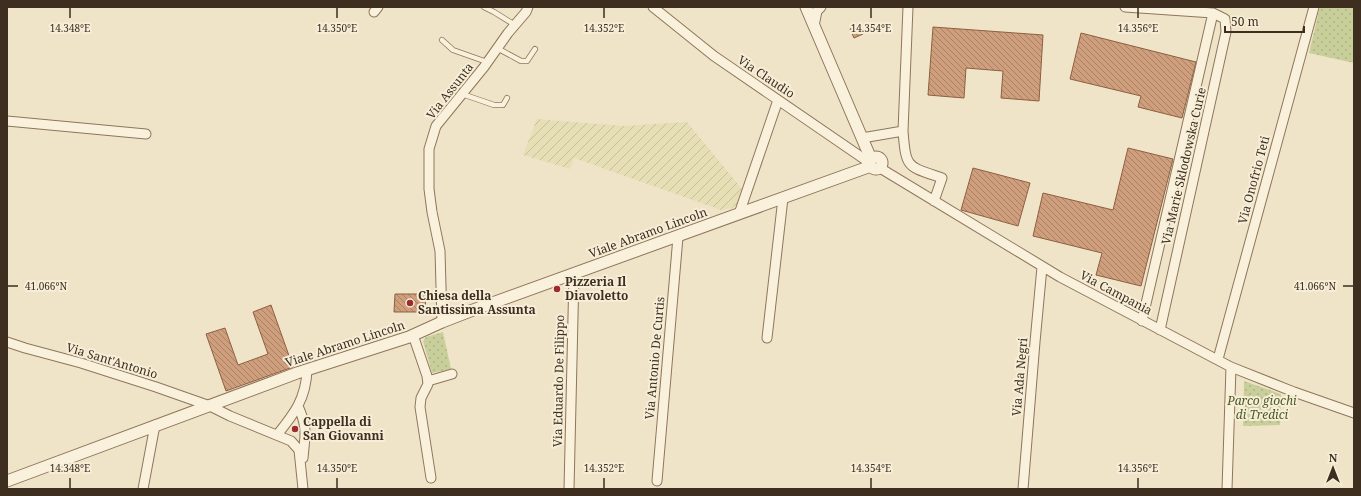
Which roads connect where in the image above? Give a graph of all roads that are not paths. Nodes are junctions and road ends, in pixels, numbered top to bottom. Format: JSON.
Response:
{"nodes":[{"id":1,"x":484,"y":7,"type":"edge"},
{"id":2,"x":528,"y":7,"type":"edge"},
{"id":3,"x":653,"y":7,"type":"edge"},
{"id":4,"x":806,"y":7,"type":"edge"},
{"id":5,"x":821,"y":7,"type":"edge"},
{"id":6,"x":908,"y":7,"type":"edge"},
{"id":7,"x":1125,"y":7,"type":"edge"},
{"id":8,"x":1314,"y":7,"type":"edge"},
{"id":9,"x":1214,"y":13,"type":"junction"},
{"id":10,"x":515,"y":25,"type":"junction"},
{"id":11,"x":814,"y":26,"type":"junction"},
{"id":12,"x":442,"y":40,"type":"dead end"},
{"id":13,"x":498,"y":48,"type":"junction"},
{"id":14,"x":535,"y":49,"type":"dead end"},
{"id":15,"x":488,"y":62,"type":"junction"},
{"id":16,"x":462,"y":94,"type":"junction"},
{"id":17,"x":507,"y":98,"type":"dead end"},
{"id":18,"x":778,"y":100,"type":"junction"},
{"id":19,"x":7,"y":121,"type":"edge"},
{"id":20,"x":903,"y":130,"type":"junction"},
{"id":21,"x":146,"y":134,"type":"dead end"},
{"id":22,"x":862,"y":138,"type":"junction"},
{"id":23,"x":873,"y":164,"type":"junction"},
{"id":24,"x":783,"y":198,"type":"junction"},
{"id":25,"x":934,"y":201,"type":"junction"},
{"id":26,"x":739,"y":214,"type":"junction"},
{"id":27,"x":678,"y":237,"type":"junction"},
{"id":28,"x":1042,"y":267,"type":"junction"},
{"id":29,"x":574,"y":274,"type":"junction"},
{"id":30,"x":1142,"y":321,"type":"junction"},
{"id":31,"x":442,"y":322,"type":"junction"},
{"id":32,"x":1160,"y":330,"type":"junction"},
{"id":33,"x":413,"y":335,"type":"junction"},
{"id":34,"x":767,"y":338,"type":"dead end"},
{"id":35,"x":7,"y":342,"type":"edge"},
{"id":36,"x":1218,"y":359,"type":"junction"},
{"id":37,"x":1231,"y":367,"type":"junction"},
{"id":38,"x":307,"y":370,"type":"junction"},
{"id":39,"x":452,"y":374,"type":"dead end"},
{"id":40,"x":428,"y":381,"type":"junction"},
{"id":41,"x":210,"y":406,"type":"junction"},
{"id":42,"x":298,"y":406,"type":"junction"},
{"id":43,"x":1354,"y":413,"type":"edge"},
{"id":44,"x":155,"y":425,"type":"junction"},
{"id":45,"x":277,"y":435,"type":"junction"},
{"id":46,"x":301,"y":467,"type":"junction"},
{"id":47,"x":431,"y":478,"type":"dead end"},
{"id":48,"x":7,"y":481,"type":"edge"},
{"id":49,"x":657,"y":481,"type":"dead end"},
{"id":50,"x":143,"y":489,"type":"edge"},
{"id":51,"x":303,"y":489,"type":"edge"},
{"id":52,"x":569,"y":489,"type":"edge"},
{"id":53,"x":1023,"y":489,"type":"edge"},
{"id":54,"x":1227,"y":489,"type":"edge"}],
"edges":[{"from":1,"to":10,"type":"lane"},
{"from":2,"to":10,"type":"street","name":"Via Assunta"},
{"from":3,"to":18,"type":"street","name":"Via Claudio"},
{"from":4,"to":11,"type":"street"},
{"from":5,"to":11,"type":"street"},
{"from":6,"to":20,"type":"street"},
{"from":7,"to":9,"type":"street"},
{"from":8,"to":36,"type":"street","name":"Via Onofrio Teti"},
{"from":9,"to":30,"type":"street","name":"Via Marie Sklodowska Curie"},
{"from":9,"to":32,"type":"street","name":"Via Marie Sklodowska Curie"},
{"from":10,"to":13,"type":"street","name":"Via Assunta"},
{"from":11,"to":22,"type":"street"},
{"from":12,"to":15,"type":"lane"},
{"from":13,"to":14,"type":"lane"},
{"from":13,"to":15,"type":"street","name":"Via Assunta"},
{"from":15,"to":16,"type":"street","name":"Via Assunta"},
{"from":16,"to":17,"type":"lane"},
{"from":16,"to":31,"type":"street","name":"Via Assunta"},
{"from":18,"to":23,"type":"street","name":"Via Claudio"},
{"from":18,"to":26,"type":"street"},
{"from":19,"to":21,"type":"street"},
{"from":20,"to":22,"type":"street"},
{"from":20,"to":25,"type":"street"},
{"from":22,"to":23,"type":"street"},
{"from":23,"to":24,"type":"street","name":"Viale Abramo Lincoln"},
{"from":23,"to":25,"type":"street","name":"Via Campania"},
{"from":24,"to":26,"type":"street","name":"Viale Abramo Lincoln"},
{"from":24,"to":34,"type":"street"},
{"from":25,"to":28,"type":"street","name":"Via Campania"},
{"from":26,"to":27,"type":"street","name":"Viale Abramo Lincoln"},
{"from":27,"to":29,"type":"street","name":"Viale Abramo Lincoln"},
{"from":27,"to":49,"type":"street","name":"Via Antonio De Curtis"},
{"from":28,"to":30,"type":"street","name":"Via Campania"},
{"from":28,"to":53,"type":"street","name":"Via Ada Negri"},
{"from":29,"to":31,"type":"street","name":"Viale Abramo Lincoln"},
{"from":29,"to":52,"type":"street","name":"Via Eduardo De Filippo"},
{"from":30,"to":32,"type":"street","name":"Via Campania"},
{"from":31,"to":33,"type":"street","name":"Viale Abramo Lincoln"},
{"from":32,"to":36,"type":"street","name":"Via Campania"},
{"from":33,"to":38,"type":"street","name":"Viale Abramo Lincoln"},
{"from":33,"to":40,"type":"street"},
{"from":35,"to":41,"type":"street","name":"Via Sant'Antonio"},
{"from":36,"to":37,"type":"street","name":"Via Campania"},
{"from":37,"to":43,"type":"street","name":"Via Campania"},
{"from":37,"to":54,"type":"street"},
{"from":38,"to":41,"type":"street","name":"Viale Abramo Lincoln"},
{"from":38,"to":42,"type":"street"},
{"from":39,"to":40,"type":"street"},
{"from":40,"to":47,"type":"street"},
{"from":41,"to":44,"type":"street","name":"Viale Abramo Lincoln"},
{"from":41,"to":45,"type":"street","name":"Via Sant'Antonio"},
{"from":42,"to":45,"type":"street"},
{"from":42,"to":46,"type":"street"},
{"from":44,"to":48,"type":"street","name":"Viale Abramo Lincoln"},
{"from":44,"to":50,"type":"street"},
{"from":45,"to":46,"type":"street","name":"Via Sant'Antonio"},
{"from":46,"to":51,"type":"street"}]}
